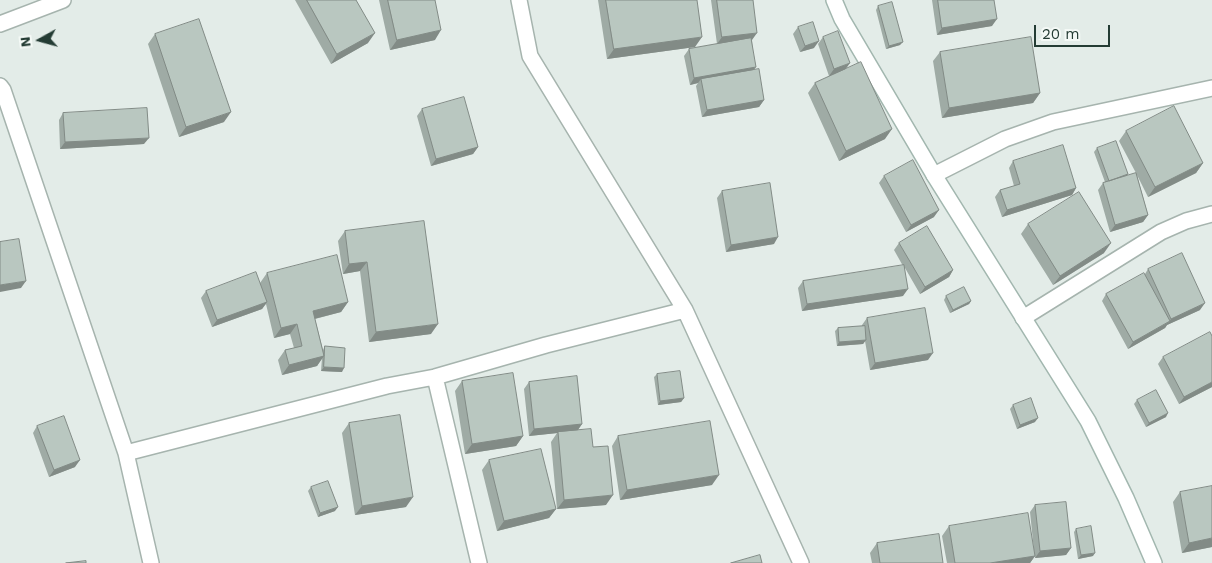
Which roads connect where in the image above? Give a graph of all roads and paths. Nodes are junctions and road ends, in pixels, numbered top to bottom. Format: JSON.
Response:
{"nodes":[{"id":1,"x":63,"y":0,"type":"edge"},
{"id":2,"x":519,"y":0,"type":"edge"},
{"id":3,"x":834,"y":0,"type":"edge"},
{"id":4,"x":0,"y":24,"type":"edge"},
{"id":5,"x":0,"y":86,"type":"edge"},
{"id":6,"x":1212,"y":88,"type":"edge"},
{"id":7,"x":934,"y":175,"type":"junction"},
{"id":8,"x":1212,"y":214,"type":"edge"},
{"id":9,"x":685,"y":310,"type":"junction"},
{"id":10,"x":1023,"y":318,"type":"junction"},
{"id":11,"x":435,"y":377,"type":"junction"},
{"id":12,"x":126,"y":453,"type":"junction"},
{"id":13,"x":151,"y":563,"type":"edge"},
{"id":14,"x":479,"y":563,"type":"edge"},
{"id":15,"x":801,"y":563,"type":"edge"},
{"id":16,"x":1154,"y":563,"type":"edge"}],
"edges":[{"from":1,"to":4,"type":"street"},
{"from":2,"to":9,"type":"street"},
{"from":3,"to":7,"type":"street"},
{"from":5,"to":12,"type":"street"},
{"from":6,"to":7,"type":"street"},
{"from":7,"to":10,"type":"street"},
{"from":8,"to":10,"type":"street"},
{"from":9,"to":11,"type":"street"},
{"from":9,"to":15,"type":"street"},
{"from":10,"to":16,"type":"street"},
{"from":11,"to":12,"type":"street"},
{"from":11,"to":14,"type":"street"},
{"from":12,"to":13,"type":"street"}]}
